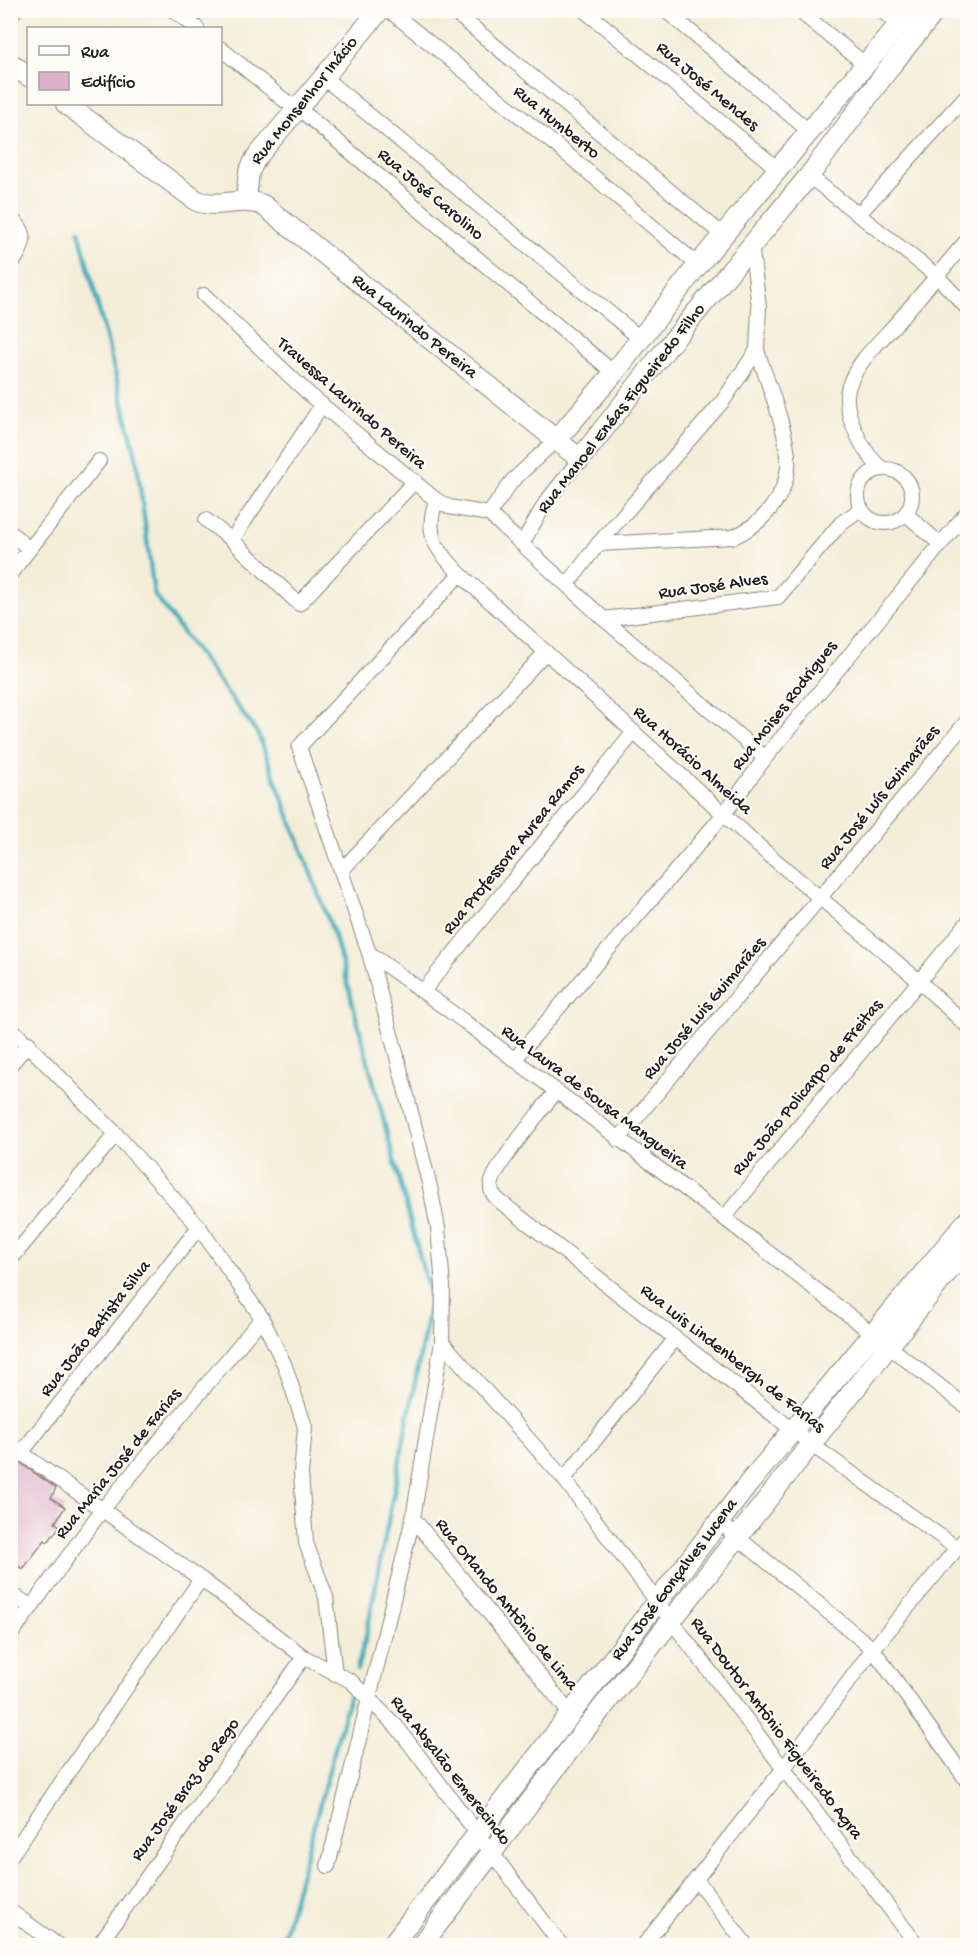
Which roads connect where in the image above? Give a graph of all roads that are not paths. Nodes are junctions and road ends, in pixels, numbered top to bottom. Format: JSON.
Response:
{"nodes":[{"id":1,"x":15,"y":10,"type":"edge"},
{"id":2,"x":173,"y":10,"type":"edge"},
{"id":3,"x":380,"y":10,"type":"edge"},
{"id":4,"x":389,"y":10,"type":"edge"},
{"id":5,"x":452,"y":10,"type":"edge"},
{"id":6,"x":584,"y":10,"type":"edge"},
{"id":7,"x":665,"y":10,"type":"edge"},
{"id":8,"x":798,"y":10,"type":"edge"},
{"id":9,"x":881,"y":10,"type":"edge"},
{"id":10,"x":936,"y":10,"type":"edge"},
{"id":11,"x":10,"y":17,"type":"edge"},
{"id":12,"x":905,"y":18,"type":"edge"},
{"id":13,"x":196,"y":27,"type":"edge"},
{"id":14,"x":222,"y":50,"type":"edge"},
{"id":15,"x":10,"y":63,"type":"edge"},
{"id":16,"x":866,"y":65,"type":"junction"},
{"id":17,"x":27,"y":75,"type":"edge"},
{"id":18,"x":323,"y":77,"type":"junction"},
{"id":19,"x":968,"y":94,"type":"edge"},
{"id":20,"x":67,"y":105,"type":"edge"},
{"id":21,"x":298,"y":108,"type":"junction"},
{"id":22,"x":809,"y":130,"type":"junction"},
{"id":23,"x":778,"y":169,"type":"junction"},
{"id":24,"x":808,"y":176,"type":"junction"},
{"id":25,"x":246,"y":200,"type":"junction"},
{"id":26,"x":858,"y":214,"type":"junction"},
{"id":27,"x":10,"y":218,"type":"edge"},
{"id":28,"x":724,"y":236,"type":"junction"},
{"id":29,"x":968,"y":238,"type":"edge"},
{"id":30,"x":751,"y":244,"type":"junction"},
{"id":31,"x":14,"y":262,"type":"edge"},
{"id":32,"x":698,"y":265,"type":"junction"},
{"id":33,"x":937,"y":276,"type":"junction"},
{"id":34,"x":204,"y":295,"type":"dead end"},
{"id":35,"x":968,"y":309,"type":"edge"},
{"id":36,"x":641,"y":339,"type":"junction"},
{"id":37,"x":757,"y":350,"type":"junction"},
{"id":38,"x":614,"y":373,"type":"junction"},
{"id":39,"x":322,"y":405,"type":"junction"},
{"id":40,"x":556,"y":440,"type":"junction"},
{"id":41,"x":580,"y":459,"type":"junction"},
{"id":42,"x":99,"y":461,"type":"dead end"},
{"id":43,"x":883,"y":469,"type":"junction"},
{"id":44,"x":415,"y":481,"type":"junction"},
{"id":45,"x":436,"y":500,"type":"junction"},
{"id":46,"x":861,"y":509,"type":"junction"},
{"id":47,"x":968,"y":511,"type":"edge"},
{"id":48,"x":906,"y":513,"type":"junction"},
{"id":49,"x":489,"y":514,"type":"junction"},
{"id":50,"x":206,"y":520,"type":"dead end"},
{"id":51,"x":10,"y":532,"type":"edge"},
{"id":52,"x":232,"y":540,"type":"junction"},
{"id":53,"x":523,"y":542,"type":"junction"},
{"id":54,"x":939,"y":543,"type":"junction"},
{"id":55,"x":598,"y":544,"type":"junction"},
{"id":56,"x":29,"y":549,"type":"junction"},
{"id":57,"x":10,"y":574,"type":"edge"},
{"id":58,"x":460,"y":574,"type":"junction"},
{"id":59,"x":568,"y":584,"type":"junction"},
{"id":60,"x":604,"y":619,"type":"junction"},
{"id":61,"x":546,"y":652,"type":"junction"},
{"id":62,"x":968,"y":720,"type":"edge"},
{"id":63,"x":634,"y":732,"type":"junction"},
{"id":64,"x":765,"y":758,"type":"junction"},
{"id":65,"x":724,"y":814,"type":"junction"},
{"id":66,"x":342,"y":870,"type":"junction"},
{"id":67,"x":820,"y":900,"type":"junction"},
{"id":68,"x":968,"y":922,"type":"edge"},
{"id":69,"x":369,"y":953,"type":"junction"},
{"id":70,"x":919,"y":981,"type":"junction"},
{"id":71,"x":423,"y":991,"type":"junction"},
{"id":72,"x":10,"y":1027,"type":"edge"},
{"id":73,"x":968,"y":1028,"type":"edge"},
{"id":74,"x":29,"y":1043,"type":"junction"},
{"id":75,"x":514,"y":1060,"type":"junction"},
{"id":76,"x":10,"y":1065,"type":"edge"},
{"id":77,"x":556,"y":1091,"type":"junction"},
{"id":78,"x":116,"y":1134,"type":"junction"},
{"id":79,"x":618,"y":1140,"type":"junction"},
{"id":80,"x":724,"y":1218,"type":"junction"},
{"id":81,"x":968,"y":1220,"type":"edge"},
{"id":82,"x":199,"y":1227,"type":"junction"},
{"id":83,"x":968,"y":1246,"type":"edge"},
{"id":84,"x":10,"y":1260,"type":"edge"},
{"id":85,"x":262,"y":1318,"type":"junction"},
{"id":86,"x":675,"y":1339,"type":"junction"},
{"id":87,"x":881,"y":1340,"type":"junction"},
{"id":88,"x":442,"y":1342,"type":"junction"},
{"id":89,"x":968,"y":1408,"type":"edge"},
{"id":90,"x":793,"y":1429,"type":"junction"},
{"id":91,"x":812,"y":1445,"type":"junction"},
{"id":92,"x":16,"y":1449,"type":"edge"},
{"id":93,"x":564,"y":1479,"type":"junction"},
{"id":94,"x":102,"y":1510,"type":"junction"},
{"id":95,"x":413,"y":1518,"type":"junction"},
{"id":96,"x":719,"y":1522,"type":"junction"},
{"id":97,"x":968,"y":1535,"type":"edge"},
{"id":98,"x":739,"y":1537,"type":"junction"},
{"id":99,"x":957,"y":1548,"type":"junction"},
{"id":100,"x":201,"y":1579,"type":"junction"},
{"id":101,"x":10,"y":1593,"type":"edge"},
{"id":102,"x":657,"y":1603,"type":"junction"},
{"id":103,"x":32,"y":1607,"type":"junction"},
{"id":104,"x":671,"y":1620,"type":"junction"},
{"id":105,"x":10,"y":1636,"type":"edge"},
{"id":106,"x":873,"y":1649,"type":"junction"},
{"id":107,"x":304,"y":1657,"type":"junction"},
{"id":108,"x":335,"y":1674,"type":"junction"},
{"id":109,"x":369,"y":1698,"type":"junction"},
{"id":110,"x":572,"y":1716,"type":"junction"},
{"id":111,"x":784,"y":1768,"type":"junction"},
{"id":112,"x":968,"y":1782,"type":"edge"},
{"id":113,"x":478,"y":1831,"type":"junction"},
{"id":114,"x":492,"y":1855,"type":"junction"},
{"id":115,"x":10,"y":1857,"type":"edge"},
{"id":116,"x":328,"y":1866,"type":"dead end"},
{"id":117,"x":696,"y":1879,"type":"junction"},
{"id":118,"x":10,"y":1911,"type":"edge"},
{"id":119,"x":59,"y":1946,"type":"edge"},
{"id":120,"x":98,"y":1946,"type":"edge"},
{"id":121,"x":391,"y":1946,"type":"edge"},
{"id":122,"x":421,"y":1946,"type":"edge"},
{"id":123,"x":562,"y":1946,"type":"edge"},
{"id":124,"x":643,"y":1946,"type":"edge"},
{"id":125,"x":747,"y":1946,"type":"edge"},
{"id":126,"x":918,"y":1946,"type":"edge"}],
"edges":[{"from":1,"to":11,"type":"street"},
{"from":2,"to":13,"type":"street"},
{"from":3,"to":18,"type":"street","name":"Rua Monsenhor Inácio"},
{"from":4,"to":32,"type":"street","name":"Rua Humberto"},
{"from":5,"to":28,"type":"street","name":"Rua Humberto"},
{"from":6,"to":23,"type":"street","name":"Rua José Mendes"},
{"from":7,"to":22,"type":"street","name":"Rua José Mendes"},
{"from":8,"to":16,"type":"street"},
{"from":9,"to":12,"type":"street"},
{"from":10,"to":24,"type":"street","name":"Rua Manoel Enéas Figueiredo Filho"},
{"from":12,"to":16,"type":"street","name":"Rua Manoel Enéas Figueiredo Filho"},
{"from":14,"to":21,"type":"street","name":"Rua José Carolino"},
{"from":15,"to":17,"type":"street"},
{"from":16,"to":22,"type":"street","name":"Rua Manoel Enéas Figueiredo Filho"},
{"from":18,"to":21,"type":"street","name":"Rua Monsenhor Inácio"},
{"from":18,"to":36,"type":"street","name":"Rua José Carolino"},
{"from":19,"to":26,"type":"street"},
{"from":20,"to":25,"type":"street"},
{"from":21,"to":25,"type":"street","name":"Rua Monsenhor Inácio"},
{"from":21,"to":38,"type":"street","name":"Rua José Carolino"},
{"from":22,"to":23,"type":"street","name":"Rua Manoel Enéas Figueiredo Filho"},
{"from":23,"to":28,"type":"street","name":"Rua Manoel Enéas Figueiredo Filho"},
{"from":24,"to":26,"type":"street"},
{"from":24,"to":30,"type":"street","name":"Rua Manoel Enéas Figueiredo Filho"},
{"from":25,"to":40,"type":"street","name":"Rua Laurindo Pereira"},
{"from":26,"to":33,"type":"street"},
{"from":27,"to":31,"type":"street"},
{"from":28,"to":32,"type":"street","name":"Rua Manoel Enéas Figueiredo Filho"},
{"from":29,"to":33,"type":"street"},
{"from":30,"to":37,"type":"street"},
{"from":30,"to":41,"type":"street","name":"Rua Manoel Enéas Figueiredo Filho"},
{"from":32,"to":36,"type":"street","name":"Rua Manoel Enéas Figueiredo Filho"},
{"from":33,"to":35,"type":"street"},
{"from":33,"to":43,"type":"street"},
{"from":34,"to":39,"type":"street","name":"Travessa Laurindo Pereira"},
{"from":36,"to":38,"type":"street","name":"Rua Manoel Enéas Figueiredo Filho"},
{"from":37,"to":55,"type":"street"},
{"from":37,"to":55,"type":"street"},
{"from":38,"to":40,"type":"street","name":"Rua Manoel Enéas Figueiredo Filho"},
{"from":39,"to":44,"type":"street","name":"Travessa Laurindo Pereira"},
{"from":39,"to":52,"type":"street"},
{"from":40,"to":41,"type":"street","name":"Rua Laurindo Pereira"},
{"from":40,"to":49,"type":"street","name":"Rua Manoel Enéas Figueiredo Filho"},
{"from":41,"to":53,"type":"street","name":"Rua Manoel Enéas Figueiredo Filho"},
{"from":42,"to":56,"type":"street"},
{"from":43,"to":46,"type":"street"},
{"from":43,"to":48,"type":"street"},
{"from":44,"to":45,"type":"street","name":"Travessa Laurindo Pereira"},
{"from":44,"to":52,"type":"street"},
{"from":45,"to":49,"type":"street","name":"Travessa Laurindo Pereira"},
{"from":45,"to":58,"type":"street","name":"Rua Horácio Almeida"},
{"from":46,"to":48,"type":"street"},
{"from":46,"to":60,"type":"street","name":"Rua José Alves"},
{"from":47,"to":54,"type":"street","name":"Rua Moises Rodrigues"},
{"from":48,"to":54,"type":"street"},
{"from":49,"to":53,"type":"street"},
{"from":50,"to":52,"type":"street"},
{"from":51,"to":56,"type":"street"},
{"from":53,"to":59,"type":"street"},
{"from":54,"to":64,"type":"street","name":"Rua Moises Rodrigues"},
{"from":55,"to":59,"type":"street"},
{"from":56,"to":57,"type":"street"},
{"from":58,"to":61,"type":"street","name":"Rua Horácio Almeida"},
{"from":58,"to":66,"type":"street"},
{"from":59,"to":60,"type":"street"},
{"from":60,"to":64,"type":"street"},
{"from":61,"to":63,"type":"street","name":"Rua Horácio Almeida"},
{"from":61,"to":66,"type":"street"},
{"from":62,"to":67,"type":"street","name":"Rua José Luís Guimarães"},
{"from":63,"to":65,"type":"street","name":"Rua Horácio Almeida"},
{"from":63,"to":71,"type":"street","name":"Rua Professora Aurea Ramos"},
{"from":64,"to":65,"type":"street","name":"Rua Moises Rodrigues"},
{"from":65,"to":67,"type":"street","name":"Rua Horácio Almeida"},
{"from":65,"to":75,"type":"street","name":"Rua Moises Rodrigues"},
{"from":66,"to":69,"type":"street"},
{"from":67,"to":70,"type":"street","name":"Rua Horácio Almeida"},
{"from":67,"to":79,"type":"street","name":"Rua José Luis Guimarães"},
{"from":68,"to":70,"type":"street","name":"Rua João Policarpo de Freitas"},
{"from":69,"to":71,"type":"street","name":"Rua Laura de Sousa Mangueira"},
{"from":69,"to":88,"type":"street"},
{"from":70,"to":73,"type":"street","name":"Rua Horácio Almeida"},
{"from":70,"to":80,"type":"street","name":"Rua João Policarpo de Freitas"},
{"from":71,"to":75,"type":"street","name":"Rua Laura de Sousa Mangueira"},
{"from":72,"to":74,"type":"street"},
{"from":74,"to":76,"type":"street"},
{"from":74,"to":78,"type":"street"},
{"from":75,"to":77,"type":"street","name":"Rua Laura de Sousa Mangueira"},
{"from":77,"to":79,"type":"street","name":"Rua Laura de Sousa Mangueira"},
{"from":77,"to":86,"type":"street","name":"Rua Luis Lindenbergh de Farias"},
{"from":78,"to":82,"type":"street"},
{"from":78,"to":84,"type":"street"},
{"from":79,"to":80,"type":"street","name":"Rua Laura de Sousa Mangueira"},
{"from":80,"to":87,"type":"street","name":"Rua Laura de Sousa Mangueira"},
{"from":81,"to":87,"type":"street","name":"Rua José Gonçalves Lucena"},
{"from":82,"to":85,"type":"street"},
{"from":82,"to":92,"type":"street","name":"Rua João Batista Silva"},
{"from":83,"to":87,"type":"street","name":"Rua José Gonçalves Lucena"},
{"from":85,"to":94,"type":"street","name":"Rua Maria José de Farias"},
{"from":85,"to":108,"type":"street"},
{"from":86,"to":90,"type":"street","name":"Rua Luis Lindenbergh de Farias"},
{"from":86,"to":93,"type":"street"},
{"from":87,"to":89,"type":"street","name":"Rua Laura de Sousa Mangueira"},
{"from":87,"to":90,"type":"street","name":"Rua José Gonçalves Lucena"},
{"from":87,"to":91,"type":"street","name":"Rua José Gonçalves Lucena"},
{"from":88,"to":93,"type":"street","name":"Rua Doutor Antônio Figueiredo Agra"},
{"from":88,"to":95,"type":"street"},
{"from":90,"to":91,"type":"street","name":"Rua Luis Lindenbergh de Farias"},
{"from":90,"to":96,"type":"street","name":"Rua José Gonçalves Lucena"},
{"from":91,"to":98,"type":"street","name":"Rua José Gonçalves Lucena"},
{"from":91,"to":99,"type":"street","name":"Rua Luis Lindenbergh de Farias"},
{"from":92,"to":94,"type":"street","name":"Rua Absalão Emerecindo"},
{"from":93,"to":102,"type":"street","name":"Rua Doutor Antônio Figueiredo Agra"},
{"from":94,"to":100,"type":"street","name":"Rua Absalão Emerecindo"},
{"from":94,"to":103,"type":"street","name":"Rua Maria José de Farias"},
{"from":95,"to":109,"type":"street"},
{"from":95,"to":110,"type":"street","name":"Rua Orlando Antônio de Lima"},
{"from":96,"to":98,"type":"street"},
{"from":96,"to":102,"type":"street","name":"Rua José Gonçalves Lucena"},
{"from":97,"to":99,"type":"street"},
{"from":98,"to":104,"type":"street","name":"Rua José Gonçalves Lucena"},
{"from":98,"to":106,"type":"street"},
{"from":99,"to":106,"type":"street"},
{"from":100,"to":107,"type":"street","name":"Rua Absalão Emerecindo"},
{"from":100,"to":115,"type":"street"},
{"from":101,"to":103,"type":"street"},
{"from":102,"to":104,"type":"street","name":"Rua Doutor Antônio Figueiredo Agra"},
{"from":102,"to":110,"type":"street","name":"Rua José Gonçalves Lucena"},
{"from":103,"to":105,"type":"street","name":"Rua Maria José de Farias"},
{"from":104,"to":111,"type":"street","name":"Rua Doutor Antônio Figueiredo Agra"},
{"from":104,"to":114,"type":"street","name":"Rua José Gonçalves Lucena"},
{"from":106,"to":111,"type":"street"},
{"from":106,"to":112,"type":"street"},
{"from":107,"to":108,"type":"street","name":"Rua Absalão Emerecindo"},
{"from":107,"to":120,"type":"street","name":"Rua José Braz do Rego"},
{"from":108,"to":109,"type":"street","name":"Rua Absalão Emerecindo"},
{"from":109,"to":113,"type":"street","name":"Rua Absalão Emerecindo"},
{"from":109,"to":116,"type":"street"},
{"from":110,"to":113,"type":"street","name":"Rua José Gonçalves Lucena"},
{"from":111,"to":117,"type":"street"},
{"from":111,"to":126,"type":"street","name":"Rua Doutor Antônio Figueiredo Agra"},
{"from":113,"to":114,"type":"street","name":"Rua Absalão Emerecindo"},
{"from":113,"to":121,"type":"street","name":"Rua José Gonçalves Lucena"},
{"from":114,"to":122,"type":"street","name":"Rua José Gonçalves Lucena"},
{"from":114,"to":123,"type":"street","name":"Rua Absalão Emerecindo"},
{"from":117,"to":124,"type":"street"},
{"from":117,"to":125,"type":"street"},
{"from":118,"to":119,"type":"street"}]}
